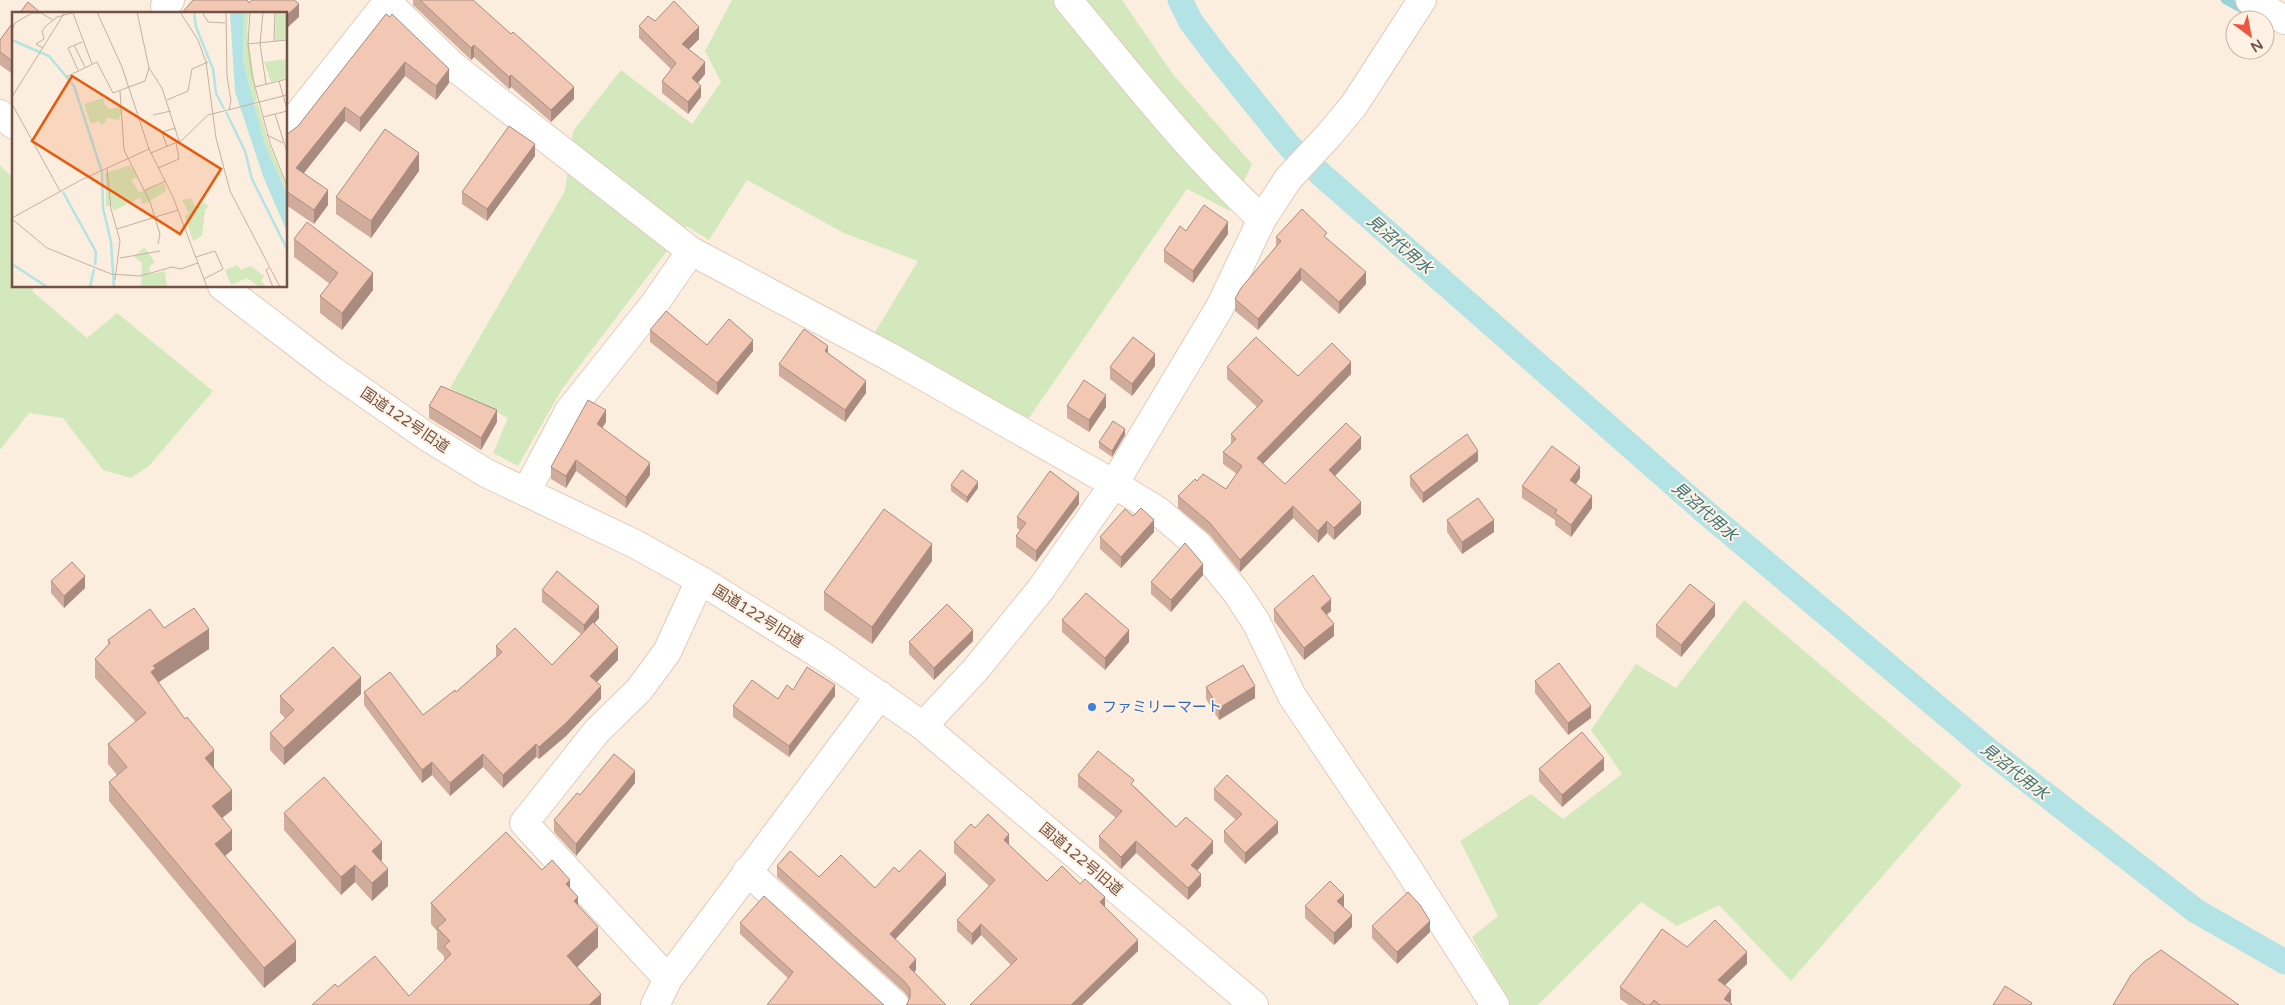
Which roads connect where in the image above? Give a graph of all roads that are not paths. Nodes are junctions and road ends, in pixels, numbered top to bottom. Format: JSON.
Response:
{"nodes":[{"id":1,"x":1068,"y":0,"type":"edge"},
{"id":2,"x":1422,"y":0,"type":"edge"},
{"id":3,"x":2250,"y":0,"type":"edge"},
{"id":4,"x":387,"y":1,"type":"edge"},
{"id":5,"x":2285,"y":20,"type":"edge"},
{"id":6,"x":0,"y":114,"type":"edge"},
{"id":7,"x":12,"y":123,"type":"edge"},
{"id":8,"x":288,"y":127,"type":"edge"},
{"id":9,"x":1262,"y":219,"type":"junction"},
{"id":10,"x":691,"y":251,"type":"junction"},
{"id":11,"x":225,"y":288,"type":"edge"},
{"id":12,"x":1114,"y":484,"type":"junction"},
{"id":13,"x":526,"y":492,"type":"junction"},
{"id":14,"x":700,"y":580,"type":"junction"},
{"id":15,"x":880,"y":695,"type":"junction"},
{"id":16,"x":923,"y":726,"type":"junction"},
{"id":17,"x":747,"y":871,"type":"junction"},
{"id":18,"x":668,"y":979,"type":"junction"},
{"id":19,"x":655,"y":1005,"type":"edge"},
{"id":20,"x":896,"y":1005,"type":"edge"},
{"id":21,"x":1254,"y":1005,"type":"edge"},
{"id":22,"x":1495,"y":1005,"type":"edge"}],
"edges":[{"from":1,"to":9,"type":"street"},
{"from":2,"to":9,"type":"street"},
{"from":3,"to":5,"type":"street"},
{"from":4,"to":8,"type":"street"},
{"from":4,"to":10,"type":"street"},
{"from":6,"to":7,"type":"street"},
{"from":9,"to":12,"type":"street"},
{"from":10,"to":12,"type":"street"},
{"from":10,"to":13,"type":"street"},
{"from":11,"to":13,"type":"street","name":"国道122号旧道"},
{"from":12,"to":16,"type":"street"},
{"from":12,"to":22,"type":"street"},
{"from":13,"to":14,"type":"street","name":"国道122号旧道"},
{"from":14,"to":15,"type":"street","name":"国道122号旧道"},
{"from":14,"to":18,"type":"street"},
{"from":15,"to":16,"type":"street","name":"国道122号旧道"},
{"from":15,"to":17,"type":"street"},
{"from":16,"to":21,"type":"street","name":"国道122号旧道"},
{"from":17,"to":18,"type":"street"},
{"from":17,"to":20,"type":"street"},
{"from":18,"to":19,"type":"street"}]}
